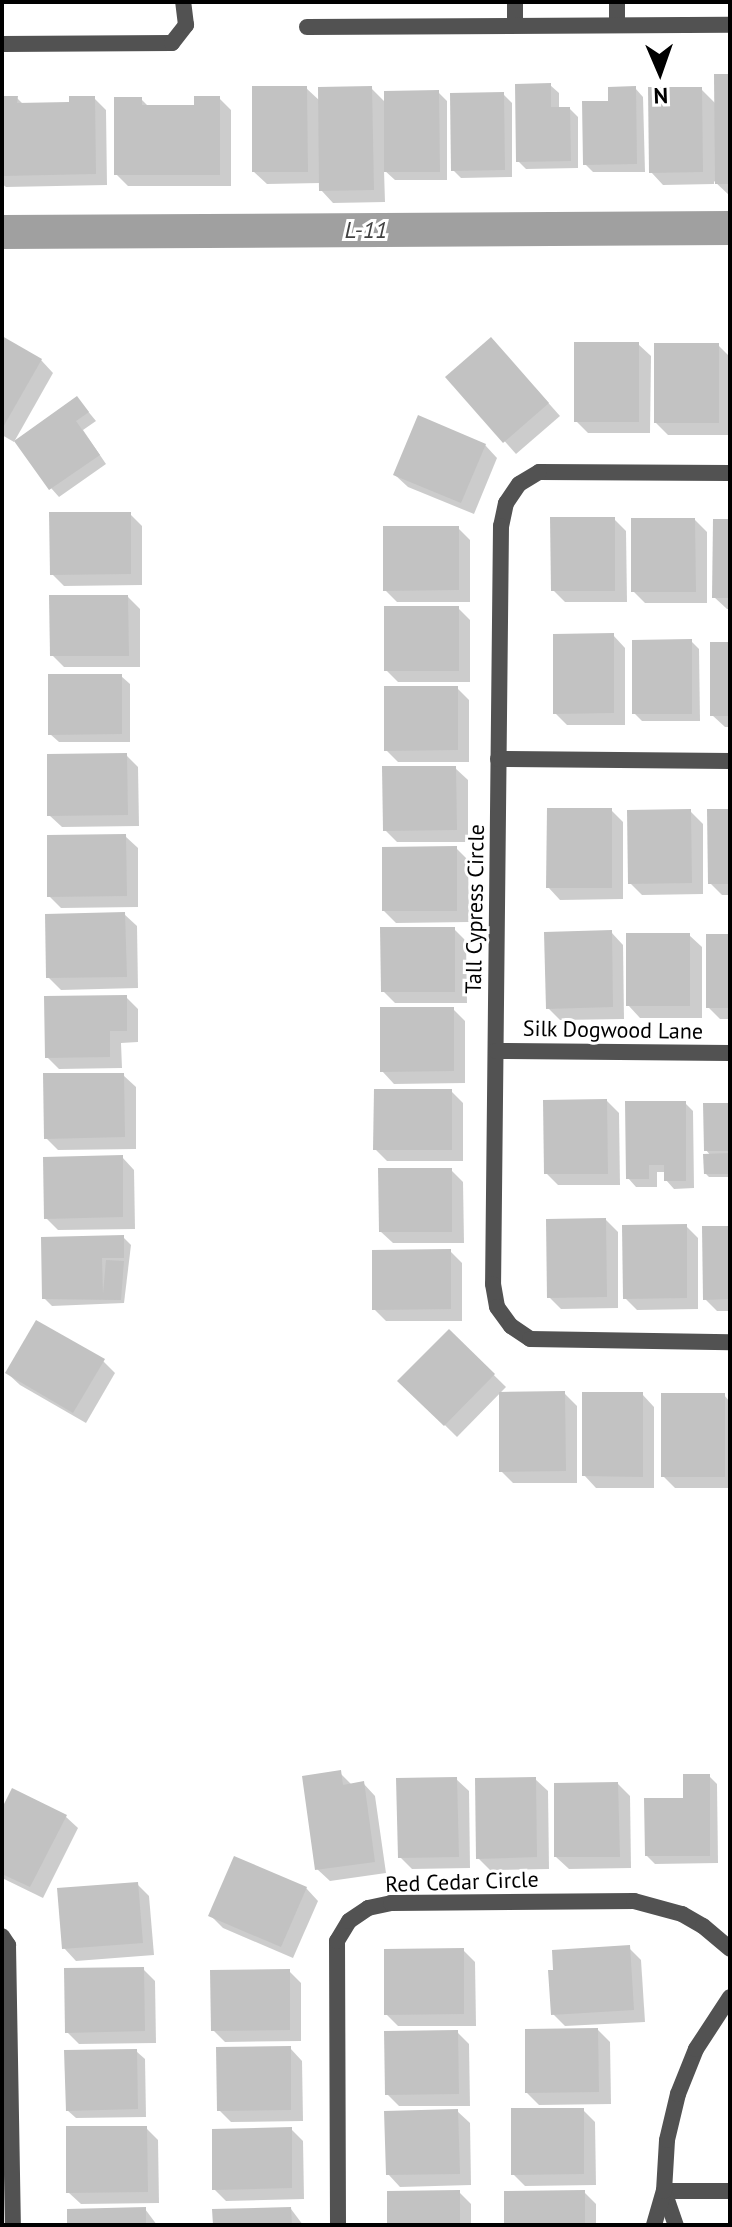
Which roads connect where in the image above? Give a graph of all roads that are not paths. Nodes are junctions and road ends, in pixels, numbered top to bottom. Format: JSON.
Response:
{"nodes":[{"id":1,"x":183,"y":2,"type":"edge"},
{"id":2,"x":515,"y":2,"type":"edge"},
{"id":3,"x":617,"y":2,"type":"edge"},
{"id":4,"x":515,"y":25,"type":"junction"},
{"id":5,"x":617,"y":25,"type":"junction"},
{"id":6,"x":730,"y":25,"type":"edge"},
{"id":7,"x":307,"y":27,"type":"dead end"},
{"id":8,"x":2,"y":44,"type":"edge"},
{"id":9,"x":730,"y":473,"type":"edge"},
{"id":10,"x":498,"y":759,"type":"junction"},
{"id":11,"x":730,"y":761,"type":"edge"},
{"id":12,"x":496,"y":1051,"type":"junction"},
{"id":13,"x":730,"y":1053,"type":"edge"},
{"id":14,"x":730,"y":1342,"type":"edge"},
{"id":15,"x":2,"y":1936,"type":"edge"},
{"id":16,"x":730,"y":1949,"type":"edge"},
{"id":17,"x":730,"y":1997,"type":"edge"},
{"id":18,"x":664,"y":2191,"type":"junction"},
{"id":19,"x":730,"y":2191,"type":"edge"},
{"id":20,"x":13,"y":2225,"type":"edge"},
{"id":21,"x":338,"y":2225,"type":"edge"},
{"id":22,"x":654,"y":2225,"type":"edge"},
{"id":23,"x":676,"y":2225,"type":"edge"}],
"edges":[{"from":1,"to":8,"type":"street"},
{"from":2,"to":4,"type":"street"},
{"from":3,"to":5,"type":"street"},
{"from":4,"to":5,"type":"street"},
{"from":4,"to":7,"type":"street"},
{"from":5,"to":6,"type":"street"},
{"from":9,"to":10,"type":"street","name":"Tall Cypress Circle"},
{"from":10,"to":11,"type":"street"},
{"from":10,"to":12,"type":"street","name":"Tall Cypress Circle"},
{"from":12,"to":13,"type":"street","name":"Silk Dogwood Lane"},
{"from":12,"to":14,"type":"street","name":"Tall Cypress Circle"},
{"from":15,"to":20,"type":"street"},
{"from":16,"to":21,"type":"street","name":"Red Cedar Circle"},
{"from":17,"to":18,"type":"street"},
{"from":18,"to":19,"type":"street"},
{"from":18,"to":22,"type":"street"},
{"from":18,"to":23,"type":"street"}]}
